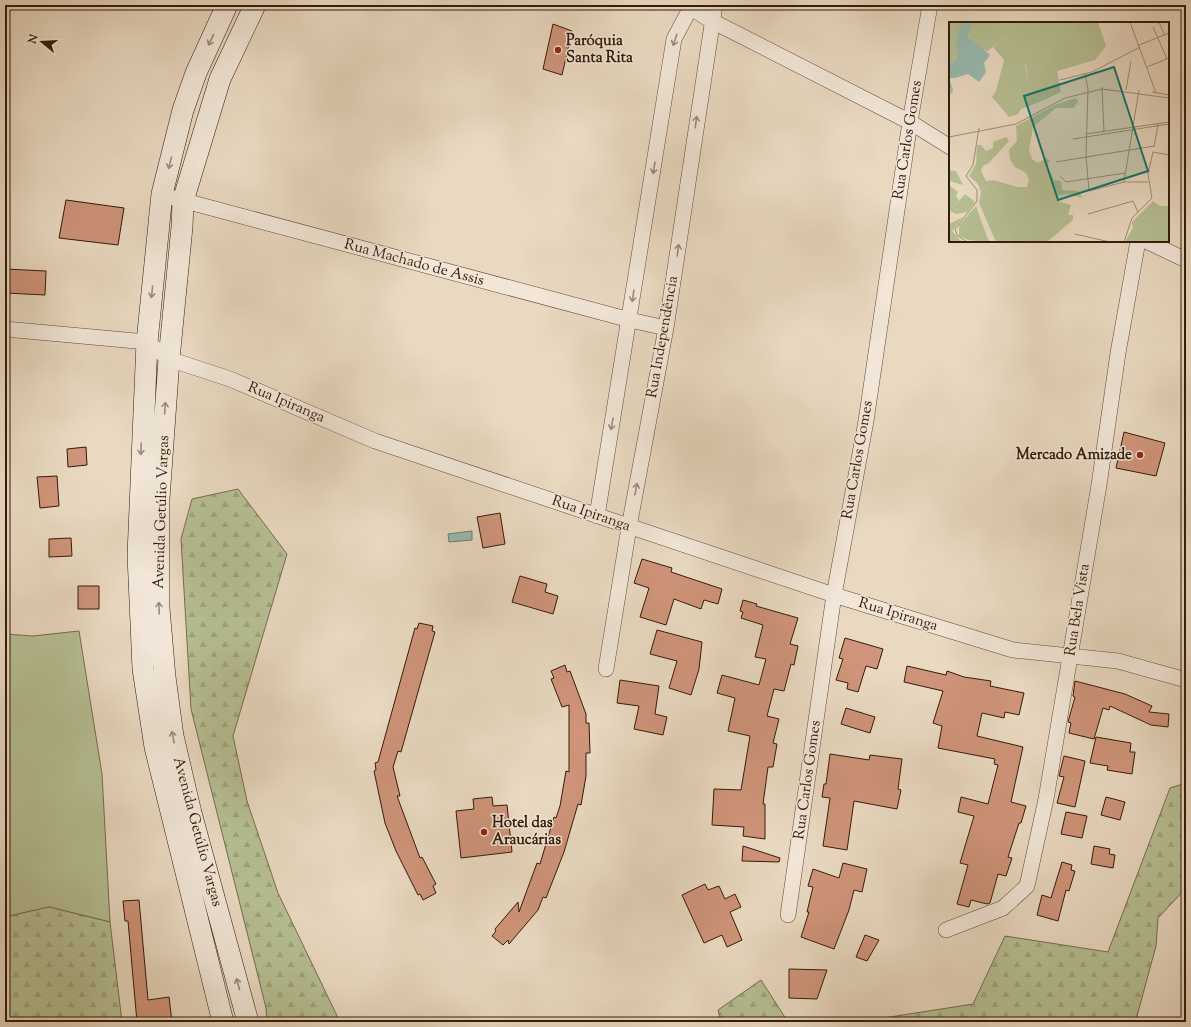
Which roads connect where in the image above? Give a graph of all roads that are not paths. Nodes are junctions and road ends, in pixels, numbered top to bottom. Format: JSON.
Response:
{"nodes":[{"id":1,"x":227,"y":5,"type":"edge"},
{"id":2,"x":255,"y":5,"type":"edge"},
{"id":3,"x":714,"y":5,"type":"edge"},
{"id":4,"x":930,"y":5,"type":"edge"},
{"id":5,"x":690,"y":6,"type":"edge"},
{"id":6,"x":712,"y":21,"type":"junction"},
{"id":7,"x":910,"y":122,"type":"junction"},
{"id":8,"x":949,"y":146,"type":"edge"},
{"id":9,"x":162,"y":194,"type":"junction"},
{"id":10,"x":183,"y":201,"type":"junction"},
{"id":11,"x":1138,"y":242,"type":"edge"},
{"id":12,"x":1148,"y":242,"type":"edge"},
{"id":13,"x":1186,"y":260,"type":"edge"},
{"id":14,"x":630,"y":320,"type":"junction"},
{"id":15,"x":666,"y":328,"type":"junction"},
{"id":16,"x":5,"y":329,"type":"edge"},
{"id":17,"x":147,"y":342,"type":"junction"},
{"id":18,"x":169,"y":359,"type":"junction"},
{"id":19,"x":597,"y":516,"type":"junction"},
{"id":20,"x":629,"y":527,"type":"junction"},
{"id":21,"x":834,"y":596,"type":"junction"},
{"id":22,"x":1070,"y":656,"type":"junction"},
{"id":23,"x":606,"y":669,"type":"dead end"},
{"id":24,"x":1186,"y":680,"type":"edge"},
{"id":25,"x":788,"y":915,"type":"dead end"},
{"id":26,"x":946,"y":930,"type":"dead end"},
{"id":27,"x":223,"y":1022,"type":"edge"},
{"id":28,"x":248,"y":1022,"type":"edge"}],
"edges":[{"from":1,"to":9,"type":"main road","name":"Avenida Getúlio Vargas","one_way":true},
{"from":2,"to":10,"type":"main road","name":"Avenida Getúlio Vargas"},
{"from":3,"to":6,"type":"street","name":"Rua Independência"},
{"from":4,"to":7,"type":"street","name":"Rua Carlos Gomes"},
{"from":5,"to":6,"type":"street"},
{"from":5,"to":14,"type":"street","one_way":true},
{"from":6,"to":7,"type":"street"},
{"from":15,"to":6,"type":"street","name":"Rua Independência","one_way":true},
{"from":7,"to":8,"type":"street"},
{"from":7,"to":21,"type":"street","name":"Rua Carlos Gomes"},
{"from":9,"to":10,"type":"street","name":"Rua Machado de Assis"},
{"from":9,"to":17,"type":"main road","name":"Avenida Getúlio Vargas","one_way":true},
{"from":10,"to":14,"type":"street","name":"Rua Machado de Assis"},
{"from":10,"to":18,"type":"main road","name":"Avenida Getúlio Vargas"},
{"from":11,"to":22,"type":"street","name":"Rua Bela Vista"},
{"from":12,"to":13,"type":"street"},
{"from":14,"to":15,"type":"street","name":"Rua Machado de Assis"},
{"from":14,"to":19,"type":"street","one_way":true},
{"from":20,"to":15,"type":"street","name":"Rua Independência","one_way":true},
{"from":16,"to":17,"type":"street"},
{"from":17,"to":18,"type":"street","name":"Rua Ipiranga"},
{"from":17,"to":27,"type":"main road","name":"Avenida Getúlio Vargas","one_way":true},
{"from":18,"to":19,"type":"street","name":"Rua Ipiranga"},
{"from":28,"to":18,"type":"main road","name":"Avenida Getúlio Vargas","one_way":true},
{"from":19,"to":20,"type":"street","name":"Rua Ipiranga"},
{"from":20,"to":21,"type":"street","name":"Rua Ipiranga"},
{"from":20,"to":23,"type":"street","name":"Rua Independência"},
{"from":21,"to":22,"type":"street","name":"Rua Ipiranga"},
{"from":21,"to":25,"type":"street","name":"Rua Carlos Gomes"},
{"from":22,"to":24,"type":"street","name":"Rua Ipiranga"},
{"from":22,"to":26,"type":"street","name":"Rua Bela Vista"}]}
